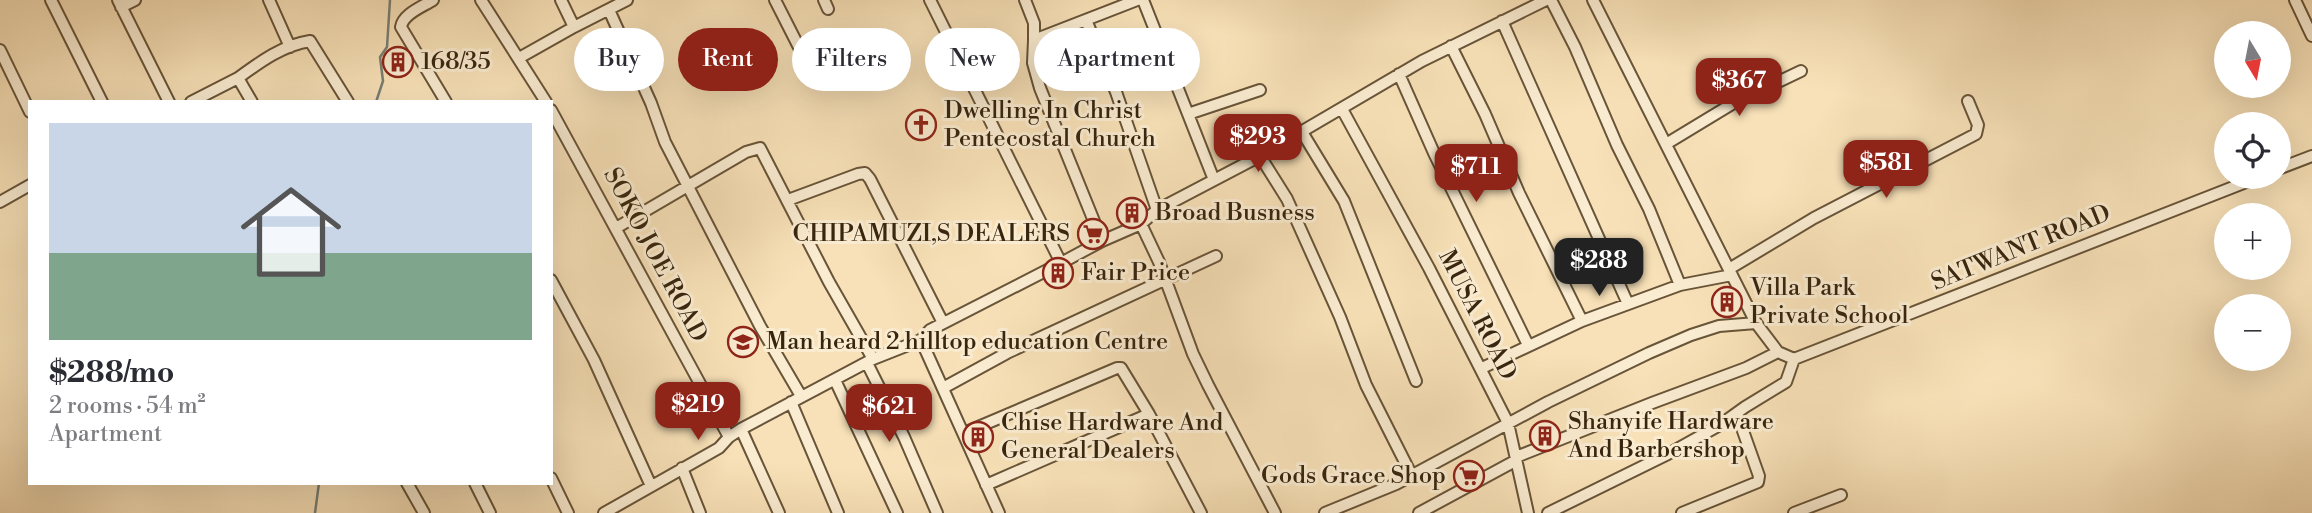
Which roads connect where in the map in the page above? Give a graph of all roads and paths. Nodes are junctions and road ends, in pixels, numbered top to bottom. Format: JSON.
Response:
{"nodes":[{"id":1,"x":51,"y":0,"type":"edge"},
{"id":2,"x":135,"y":0,"type":"edge"},
{"id":3,"x":269,"y":0,"type":"edge"},
{"id":4,"x":433,"y":0,"type":"edge"},
{"id":5,"x":481,"y":0,"type":"edge"},
{"id":6,"x":561,"y":0,"type":"edge"},
{"id":7,"x":627,"y":0,"type":"edge"},
{"id":8,"x":775,"y":0,"type":"edge"},
{"id":9,"x":930,"y":0,"type":"edge"},
{"id":10,"x":1025,"y":0,"type":"edge"},
{"id":11,"x":1137,"y":0,"type":"edge"},
{"id":12,"x":1143,"y":0,"type":"edge"},
{"id":13,"x":1548,"y":0,"type":"edge"},
{"id":14,"x":1593,"y":0,"type":"edge"},
{"id":15,"x":2295,"y":0,"type":"edge"},
{"id":16,"x":119,"y":3,"type":"edge"},
{"id":17,"x":609,"y":10,"type":"junction"},
{"id":18,"x":1086,"y":20,"type":"junction"},
{"id":19,"x":1502,"y":21,"type":"junction"},
{"id":20,"x":574,"y":27,"type":"junction"},
{"id":21,"x":1034,"y":28,"type":"edge"},
{"id":22,"x":1065,"y":28,"type":"edge"},
{"id":23,"x":792,"y":33,"type":"edge"},
{"id":24,"x":2312,"y":36,"type":"edge"},
{"id":25,"x":1034,"y":40,"type":"edge"},
{"id":26,"x":1451,"y":46,"type":"junction"},
{"id":27,"x":290,"y":47,"type":"junction"},
{"id":28,"x":0,"y":50,"type":"edge"},
{"id":29,"x":519,"y":58,"type":"junction"},
{"id":30,"x":1034,"y":67,"type":"edge"},
{"id":31,"x":1801,"y":71,"type":"dead end"},
{"id":32,"x":1399,"y":75,"type":"junction"},
{"id":33,"x":238,"y":78,"type":"junction"},
{"id":34,"x":1261,"y":90,"type":"dead end"},
{"id":35,"x":1041,"y":91,"type":"edge"},
{"id":36,"x":101,"y":100,"type":"edge"},
{"id":37,"x":168,"y":100,"type":"edge"},
{"id":38,"x":197,"y":100,"type":"edge"},
{"id":39,"x":251,"y":100,"type":"edge"},
{"id":40,"x":347,"y":100,"type":"edge"},
{"id":41,"x":445,"y":100,"type":"edge"},
{"id":42,"x":545,"y":100,"type":"edge"},
{"id":43,"x":1968,"y":101,"type":"dead end"},
{"id":44,"x":28,"y":108,"type":"edge"},
{"id":45,"x":1342,"y":109,"type":"junction"},
{"id":46,"x":553,"y":114,"type":"edge"},
{"id":47,"x":1188,"y":114,"type":"junction"},
{"id":48,"x":1302,"y":132,"type":"junction"},
{"id":49,"x":1666,"y":144,"type":"junction"},
{"id":50,"x":1259,"y":156,"type":"junction"},
{"id":51,"x":2312,"y":156,"type":"edge"},
{"id":52,"x":2291,"y":164,"type":"edge"},
{"id":53,"x":1214,"y":180,"type":"junction"},
{"id":54,"x":687,"y":185,"type":"junction"},
{"id":55,"x":28,"y":186,"type":"edge"},
{"id":56,"x":2228,"y":189,"type":"edge"},
{"id":57,"x":788,"y":200,"type":"junction"},
{"id":58,"x":0,"y":202,"type":"edge"},
{"id":59,"x":1157,"y":210,"type":"junction"},
{"id":60,"x":1141,"y":224,"type":"junction"},
{"id":61,"x":616,"y":228,"type":"junction"},
{"id":62,"x":1102,"y":240,"type":"junction"},
{"id":63,"x":1216,"y":256,"type":"dead end"},
{"id":64,"x":1061,"y":263,"type":"junction"},
{"id":65,"x":1731,"y":272,"type":"junction"},
{"id":66,"x":1167,"y":280,"type":"junction"},
{"id":67,"x":553,"y":284,"type":"edge"},
{"id":68,"x":1679,"y":285,"type":"junction"},
{"id":69,"x":1628,"y":304,"type":"junction"},
{"id":70,"x":1582,"y":321,"type":"junction"},
{"id":71,"x":943,"y":323,"type":"junction"},
{"id":72,"x":1756,"y":323,"type":"junction"},
{"id":73,"x":920,"y":340,"type":"junction"},
{"id":74,"x":1528,"y":345,"type":"junction"},
{"id":75,"x":1778,"y":352,"type":"junction"},
{"id":76,"x":1794,"y":359,"type":"junction"},
{"id":77,"x":870,"y":361,"type":"junction"},
{"id":78,"x":1482,"y":368,"type":"junction"},
{"id":79,"x":835,"y":380,"type":"junction"},
{"id":80,"x":1416,"y":382,"type":"dead end"},
{"id":81,"x":943,"y":388,"type":"junction"},
{"id":82,"x":796,"y":399,"type":"junction"},
{"id":83,"x":1149,"y":414,"type":"junction"},
{"id":84,"x":1737,"y":414,"type":"junction"},
{"id":85,"x":1508,"y":423,"type":"junction"},
{"id":86,"x":741,"y":429,"type":"junction"},
{"id":87,"x":964,"y":433,"type":"junction"},
{"id":88,"x":729,"y":437,"type":"junction"},
{"id":89,"x":1516,"y":459,"type":"junction"},
{"id":90,"x":682,"y":468,"type":"junction"},
{"id":91,"x":1411,"y":474,"type":"junction"},
{"id":92,"x":553,"y":482,"type":"edge"},
{"id":93,"x":408,"y":485,"type":"edge"},
{"id":94,"x":476,"y":485,"type":"edge"},
{"id":95,"x":986,"y":485,"type":"junction"},
{"id":96,"x":651,"y":486,"type":"junction"},
{"id":97,"x":1841,"y":495,"type":"dead end"},
{"id":98,"x":623,"y":509,"type":"edge"},
{"id":99,"x":424,"y":513,"type":"edge"},
{"id":100,"x":489,"y":513,"type":"edge"},
{"id":101,"x":568,"y":513,"type":"edge"},
{"id":102,"x":604,"y":513,"type":"edge"},
{"id":103,"x":700,"y":513,"type":"edge"},
{"id":104,"x":779,"y":513,"type":"edge"},
{"id":105,"x":838,"y":513,"type":"edge"},
{"id":106,"x":897,"y":513,"type":"edge"},
{"id":107,"x":937,"y":513,"type":"edge"},
{"id":108,"x":999,"y":513,"type":"edge"},
{"id":109,"x":1201,"y":513,"type":"edge"},
{"id":110,"x":1275,"y":513,"type":"edge"},
{"id":111,"x":1325,"y":513,"type":"edge"},
{"id":112,"x":1419,"y":513,"type":"edge"},
{"id":113,"x":1528,"y":513,"type":"edge"},
{"id":114,"x":1548,"y":513,"type":"edge"},
{"id":115,"x":1682,"y":513,"type":"edge"},
{"id":116,"x":1794,"y":513,"type":"edge"}],
"edges":[{"from":1,"to":36,"type":"street"},
{"from":2,"to":16,"type":"street"},
{"from":3,"to":27,"type":"street"},
{"from":4,"to":41,"type":"street"},
{"from":5,"to":29,"type":"street"},
{"from":6,"to":20,"type":"street"},
{"from":7,"to":17,"type":"street"},
{"from":8,"to":23,"type":"street"},
{"from":9,"to":64,"type":"street"},
{"from":10,"to":21,"type":"street"},
{"from":11,"to":18,"type":"street"},
{"from":12,"to":47,"type":"street"},
{"from":13,"to":19,"type":"street"},
{"from":13,"to":68,"type":"street"},
{"from":14,"to":49,"type":"street"},
{"from":15,"to":24,"type":"street"},
{"from":16,"to":37,"type":"street"},
{"from":17,"to":20,"type":"street"},
{"from":17,"to":54,"type":"street"},
{"from":18,"to":22,"type":"street"},
{"from":18,"to":59,"type":"street"},
{"from":19,"to":26,"type":"street"},
{"from":19,"to":69,"type":"street"},
{"from":20,"to":29,"type":"street"},
{"from":25,"to":30,"type":"street"},
{"from":26,"to":32,"type":"street"},
{"from":26,"to":70,"type":"street"},
{"from":27,"to":33,"type":"street"},
{"from":27,"to":40,"type":"street"},
{"from":28,"to":44,"type":"street"},
{"from":29,"to":42,"type":"street"},
{"from":31,"to":49,"type":"street"},
{"from":32,"to":45,"type":"street"},
{"from":32,"to":74,"type":"street"},
{"from":33,"to":38,"type":"street"},
{"from":33,"to":39,"type":"street"},
{"from":34,"to":47,"type":"street"},
{"from":35,"to":62,"type":"street"},
{"from":43,"to":65,"type":"street"},
{"from":45,"to":48,"type":"street"},
{"from":45,"to":78,"type":"street","name":"MUSA ROAD"},
{"from":46,"to":61,"type":"street","name":"SOKO JOE ROAD"},
{"from":47,"to":53,"type":"street"},
{"from":48,"to":50,"type":"street"},
{"from":48,"to":80,"type":"street"},
{"from":49,"to":65,"type":"street"},
{"from":50,"to":53,"type":"street"},
{"from":50,"to":91,"type":"street"},
{"from":51,"to":52,"type":"street"},
{"from":53,"to":59,"type":"street"},
{"from":54,"to":57,"type":"street"},
{"from":54,"to":61,"type":"street"},
{"from":54,"to":82,"type":"street"},
{"from":55,"to":58,"type":"street"},
{"from":56,"to":76,"type":"street","name":"SATWANT ROAD"},
{"from":57,"to":71,"type":"street"},
{"from":57,"to":77,"type":"street"},
{"from":59,"to":60,"type":"street"},
{"from":60,"to":62,"type":"street"},
{"from":60,"to":66,"type":"street"},
{"from":61,"to":88,"type":"street","name":"SOKO JOE ROAD"},
{"from":62,"to":64,"type":"street"},
{"from":63,"to":66,"type":"street"},
{"from":64,"to":71,"type":"street"},
{"from":65,"to":68,"type":"street"},
{"from":65,"to":72,"type":"street"},
{"from":66,"to":81,"type":"street"},
{"from":66,"to":110,"type":"street"},
{"from":67,"to":96,"type":"street"},
{"from":68,"to":69,"type":"street"},
{"from":69,"to":70,"type":"street"},
{"from":70,"to":74,"type":"street"},
{"from":71,"to":73,"type":"street"},
{"from":72,"to":75,"type":"street"},
{"from":72,"to":85,"type":"street"},
{"from":73,"to":77,"type":"street"},
{"from":73,"to":81,"type":"street"},
{"from":74,"to":78,"type":"street"},
{"from":75,"to":76,"type":"street"},
{"from":75,"to":89,"type":"street"},
{"from":76,"to":84,"type":"street"},
{"from":77,"to":79,"type":"street"},
{"from":77,"to":107,"type":"street"},
{"from":78,"to":85,"type":"street","name":"MUSA ROAD"},
{"from":79,"to":82,"type":"street"},
{"from":79,"to":106,"type":"street"},
{"from":81,"to":87,"type":"street"},
{"from":82,"to":86,"type":"street"},
{"from":82,"to":105,"type":"street"},
{"from":83,"to":87,"type":"street"},
{"from":83,"to":95,"type":"street"},
{"from":83,"to":109,"type":"street"},
{"from":84,"to":114,"type":"street"},
{"from":84,"to":115,"type":"street"},
{"from":85,"to":89,"type":"street","name":"MUSA ROAD"},
{"from":85,"to":91,"type":"street"},
{"from":86,"to":88,"type":"street"},
{"from":86,"to":104,"type":"street"},
{"from":87,"to":95,"type":"street"},
{"from":88,"to":90,"type":"street"},
{"from":89,"to":112,"type":"street"},
{"from":89,"to":113,"type":"street","name":"MUSA ROAD"},
{"from":90,"to":96,"type":"street"},
{"from":90,"to":103,"type":"street"},
{"from":91,"to":111,"type":"street"},
{"from":92,"to":101,"type":"street"},
{"from":93,"to":99,"type":"street"},
{"from":94,"to":100,"type":"street"},
{"from":95,"to":108,"type":"street"},
{"from":96,"to":98,"type":"street"},
{"from":97,"to":116,"type":"street"},
{"from":98,"to":102,"type":"street"}]}
